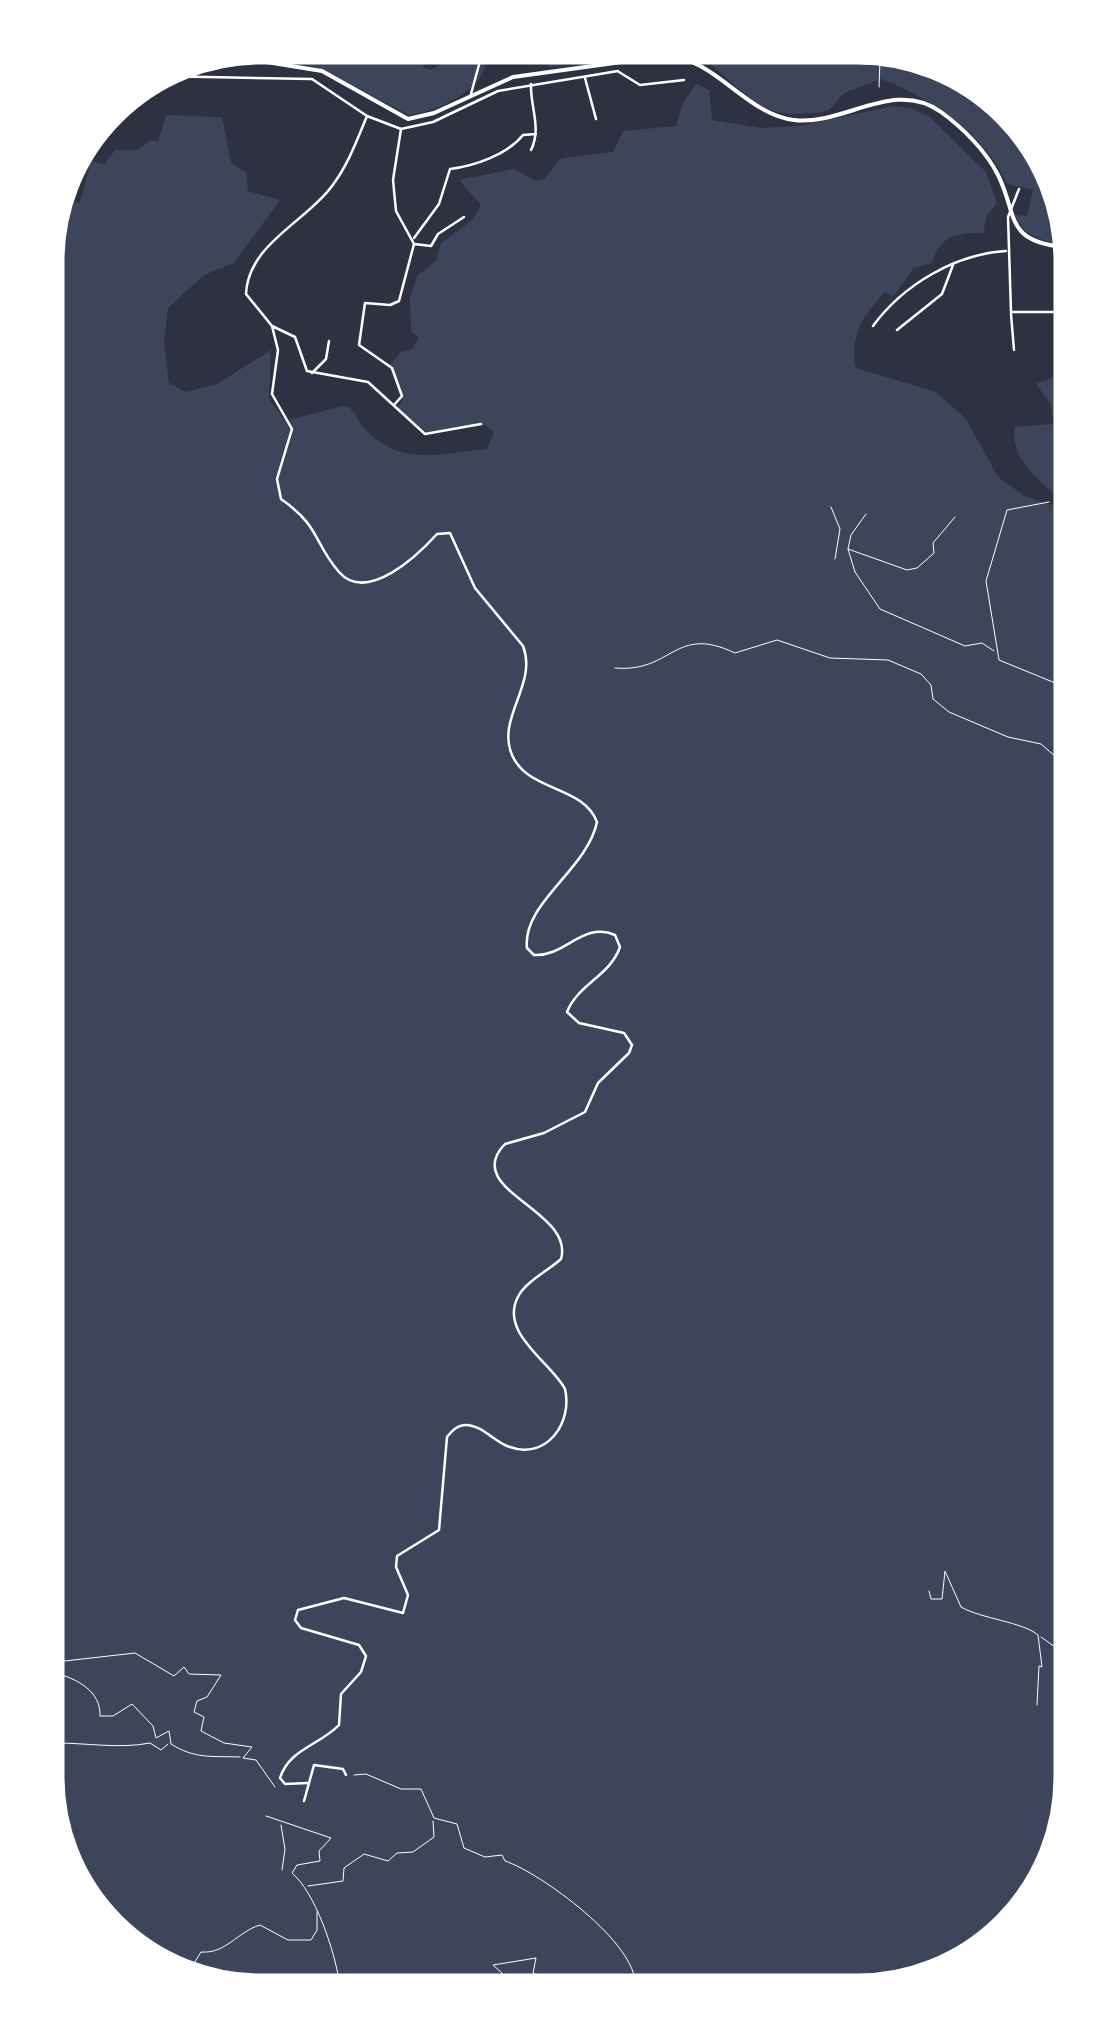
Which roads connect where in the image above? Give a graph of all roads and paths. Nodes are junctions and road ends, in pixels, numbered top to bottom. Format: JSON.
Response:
{"nodes":[{"id":1,"x":266,"y":62,"type":"edge"},
{"id":2,"x":481,"y":62,"type":"edge"},
{"id":3,"x":617,"y":62,"type":"edge"},
{"id":4,"x":691,"y":62,"type":"edge"},
{"id":5,"x":880,"y":64,"type":"edge"},
{"id":6,"x":190,"y":76,"type":"edge"},
{"id":7,"x":195,"y":76,"type":"joint"},
{"id":8,"x":585,"y":77,"type":"junction"},
{"id":9,"x":684,"y":80,"type":"dead end"},
{"id":10,"x":531,"y":84,"type":"junction"},
{"id":11,"x":878,"y":87,"type":"dead end"},
{"id":12,"x":470,"y":96,"type":"junction"},
{"id":13,"x":367,"y":116,"type":"junction"},
{"id":14,"x":596,"y":120,"type":"dead end"},
{"id":15,"x":401,"y":129,"type":"junction"},
{"id":16,"x":536,"y":134,"type":"junction"},
{"id":17,"x":532,"y":150,"type":"dead end"},
{"id":18,"x":1019,"y":189,"type":"dead end"},
{"id":19,"x":1010,"y":213,"type":"junction"},
{"id":20,"x":464,"y":217,"type":"dead end"},
{"id":21,"x":414,"y":242,"type":"junction"},
{"id":22,"x":1055,"y":245,"type":"edge"},
{"id":23,"x":1008,"y":250,"type":"junction"},
{"id":24,"x":953,"y":264,"type":"junction"},
{"id":25,"x":1011,"y":312,"type":"junction"},
{"id":26,"x":1056,"y":312,"type":"edge"},
{"id":27,"x":272,"y":326,"type":"junction"},
{"id":28,"x":873,"y":326,"type":"dead end"},
{"id":29,"x":897,"y":330,"type":"dead end"},
{"id":30,"x":329,"y":341,"type":"dead end"},
{"id":31,"x":1014,"y":350,"type":"dead end"},
{"id":32,"x":312,"y":373,"type":"junction"},
{"id":33,"x":394,"y":406,"type":"junction"},
{"id":34,"x":480,"y":424,"type":"dead end"},
{"id":35,"x":1050,"y":502,"type":"dead end"},
{"id":36,"x":831,"y":507,"type":"dead end"},
{"id":37,"x":866,"y":514,"type":"dead end"},
{"id":38,"x":956,"y":517,"type":"dead end"},
{"id":39,"x":848,"y":549,"type":"junction"},
{"id":40,"x":835,"y":559,"type":"dead end"},
{"id":41,"x":998,"y":652,"type":"junction"},
{"id":42,"x":615,"y":668,"type":"dead end"},
{"id":43,"x":1056,"y":683,"type":"edge"},
{"id":44,"x":1056,"y":757,"type":"edge"},
{"id":45,"x":928,"y":1591,"type":"dead end"},
{"id":46,"x":1038,"y":1635,"type":"junction"},
{"id":47,"x":1055,"y":1647,"type":"edge"},
{"id":48,"x":62,"y":1661,"type":"edge"},
{"id":49,"x":62,"y":1676,"type":"edge"},
{"id":50,"x":1037,"y":1705,"type":"dead end"},
{"id":51,"x":62,"y":1743,"type":"edge"},
{"id":52,"x":171,"y":1744,"type":"junction"},
{"id":53,"x":243,"y":1758,"type":"junction"},
{"id":54,"x":346,"y":1775,"type":"joint"},
{"id":55,"x":308,"y":1783,"type":"junction"},
{"id":56,"x":276,"y":1787,"type":"dead end"},
{"id":57,"x":304,"y":1801,"type":"dead end"},
{"id":58,"x":266,"y":1816,"type":"dead end"},
{"id":59,"x":434,"y":1818,"type":"junction"},
{"id":60,"x":282,"y":1824,"type":"junction"},
{"id":61,"x":282,"y":1870,"type":"dead end"},
{"id":62,"x":305,"y":1888,"type":"junction"},
{"id":63,"x":316,"y":1910,"type":"junction"},
{"id":64,"x":194,"y":1963,"type":"edge"},
{"id":65,"x":338,"y":1976,"type":"edge"},
{"id":66,"x":503,"y":1976,"type":"edge"},
{"id":67,"x":539,"y":1976,"type":"edge"},
{"id":68,"x":636,"y":1976,"type":"edge"}],
"edges":[{"from":1,"to":12,"type":"main road"},
{"from":2,"to":12,"type":"street"},
{"from":3,"to":12,"type":"main road"},
{"from":4,"to":19,"type":"main road"},
{"from":5,"to":11,"type":"path"},
{"from":6,"to":7,"type":"street"},
{"from":7,"to":13,"type":"street"},
{"from":8,"to":9,"type":"street"},
{"from":8,"to":10,"type":"street"},
{"from":8,"to":14,"type":"street"},
{"from":10,"to":15,"type":"street"},
{"from":10,"to":16,"type":"street"},
{"from":13,"to":15,"type":"street"},
{"from":13,"to":27,"type":"street"},
{"from":15,"to":21,"type":"street"},
{"from":16,"to":17,"type":"street"},
{"from":16,"to":21,"type":"street"},
{"from":18,"to":19,"type":"street"},
{"from":19,"to":22,"type":"main road"},
{"from":19,"to":23,"type":"street"},
{"from":20,"to":21,"type":"street"},
{"from":21,"to":33,"type":"street"},
{"from":23,"to":24,"type":"street"},
{"from":23,"to":25,"type":"street"},
{"from":24,"to":28,"type":"street"},
{"from":24,"to":29,"type":"street"},
{"from":25,"to":26,"type":"street"},
{"from":25,"to":31,"type":"street"},
{"from":27,"to":32,"type":"street"},
{"from":27,"to":55,"type":"street"},
{"from":30,"to":32,"type":"street"},
{"from":32,"to":33,"type":"street"},
{"from":33,"to":34,"type":"street"},
{"from":35,"to":41,"type":"path"},
{"from":36,"to":40,"type":"path"},
{"from":37,"to":39,"type":"path"},
{"from":38,"to":39,"type":"path"},
{"from":39,"to":41,"type":"path"},
{"from":41,"to":43,"type":"path"},
{"from":42,"to":44,"type":"path"},
{"from":45,"to":46,"type":"path"},
{"from":46,"to":47,"type":"path"},
{"from":46,"to":50,"type":"path"},
{"from":48,"to":53,"type":"path"},
{"from":49,"to":52,"type":"path"},
{"from":51,"to":52,"type":"path"},
{"from":52,"to":53,"type":"path"},
{"from":53,"to":56,"type":"path"},
{"from":54,"to":55,"type":"street"},
{"from":54,"to":59,"type":"path"},
{"from":55,"to":57,"type":"street"},
{"from":58,"to":60,"type":"path"},
{"from":59,"to":62,"type":"path"},
{"from":59,"to":68,"type":"path"},
{"from":60,"to":61,"type":"path"},
{"from":60,"to":62,"type":"path"},
{"from":62,"to":63,"type":"path"},
{"from":63,"to":64,"type":"path"},
{"from":63,"to":65,"type":"path"},
{"from":66,"to":67,"type":"path"}]}
